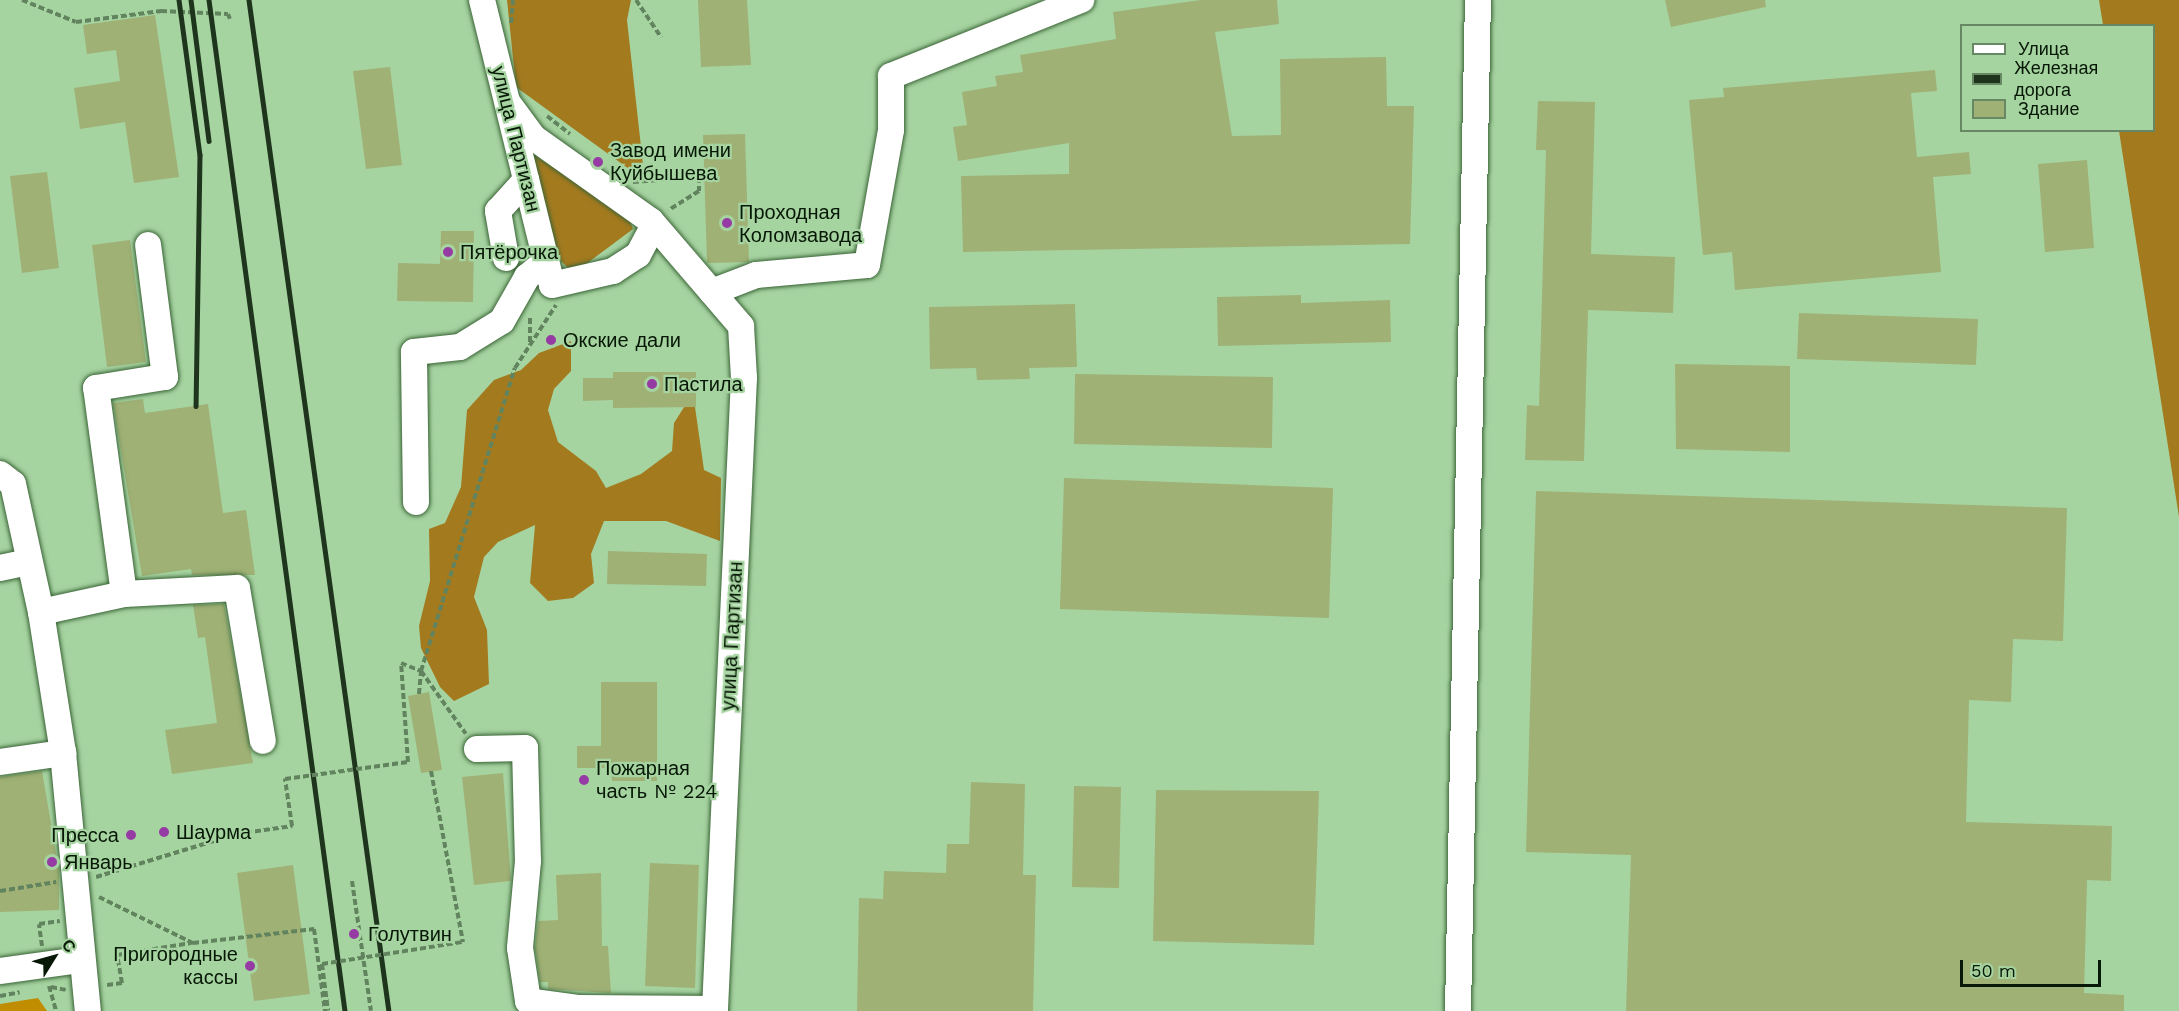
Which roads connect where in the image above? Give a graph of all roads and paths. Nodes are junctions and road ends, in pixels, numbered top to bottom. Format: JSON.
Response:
{"nodes":[{"id":1,"x":22,"y":0,"type":"edge"},
{"id":2,"x":482,"y":0,"type":"edge"},
{"id":3,"x":636,"y":0,"type":"edge"},
{"id":4,"x":1081,"y":0,"type":"edge"},
{"id":5,"x":1478,"y":0,"type":"edge"},
{"id":6,"x":230,"y":19,"type":"dead end"},
{"id":7,"x":661,"y":37,"type":"dead end"},
{"id":8,"x":508,"y":103,"type":"junction"},
{"id":9,"x":543,"y":114,"type":"dead end"},
{"id":10,"x":580,"y":141,"type":"dead end"},
{"id":11,"x":625,"y":175,"type":"dead end"},
{"id":12,"x":526,"y":180,"type":"junction"},
{"id":13,"x":699,"y":184,"type":"junction"},
{"id":14,"x":705,"y":184,"type":"dead end"},
{"id":15,"x":664,"y":231,"type":"junction"},
{"id":16,"x":148,"y":245,"type":"dead end"},
{"id":17,"x":506,"y":258,"type":"dead end"},
{"id":18,"x":546,"y":261,"type":"junction"},
{"id":19,"x":712,"y":292,"type":"junction"},
{"id":20,"x":558,"y":302,"type":"dead end"},
{"id":21,"x":0,"y":474,"type":"edge"},
{"id":22,"x":416,"y":502,"type":"dead end"},
{"id":23,"x":28,"y":562,"type":"junction"},
{"id":24,"x":0,"y":568,"type":"edge"},
{"id":25,"x":124,"y":594,"type":"junction"},
{"id":26,"x":41,"y":612,"type":"junction"},
{"id":27,"x":420,"y":671,"type":"junction"},
{"id":28,"x":419,"y":694,"type":"dead end"},
{"id":29,"x":263,"y":741,"type":"dead end"},
{"id":30,"x":477,"y":749,"type":"joint"},
{"id":31,"x":63,"y":753,"type":"junction"},
{"id":32,"x":0,"y":762,"type":"edge"},
{"id":33,"x":431,"y":771,"type":"dead end"},
{"id":34,"x":352,"y":881,"type":"dead end"},
{"id":35,"x":73,"y":884,"type":"junction"},
{"id":36,"x":0,"y":891,"type":"edge"},
{"id":37,"x":193,"y":943,"type":"junction"},
{"id":38,"x":364,"y":957,"type":"junction"},
{"id":39,"x":80,"y":960,"type":"junction"},
{"id":40,"x":0,"y":971,"type":"edge"},
{"id":41,"x":49,"y":986,"type":"dead end"},
{"id":42,"x":86,"y":999,"type":"edge"},
{"id":43,"x":715,"y":1010,"type":"edge"},
{"id":44,"x":326,"y":1011,"type":"edge"},
{"id":45,"x":371,"y":1011,"type":"edge"},
{"id":46,"x":1458,"y":1011,"type":"edge"}],
"edges":[{"from":1,"to":6,"type":"path"},
{"from":2,"to":8,"type":"street","name":"улица Партизан"},
{"from":3,"to":7,"type":"path"},
{"from":4,"to":19,"type":"street"},
{"from":5,"to":46,"type":"street"},
{"from":8,"to":12,"type":"street","name":"улица Партизан"},
{"from":8,"to":15,"type":"street"},
{"from":9,"to":10,"type":"path"},
{"from":11,"to":13,"type":"path"},
{"from":12,"to":17,"type":"street"},
{"from":12,"to":18,"type":"street","name":"улица Партизан"},
{"from":13,"to":14,"type":"path"},
{"from":13,"to":15,"type":"path"},
{"from":15,"to":18,"type":"street","name":"улица Партизан"},
{"from":15,"to":19,"type":"street","name":"улица Партизан"},
{"from":16,"to":25,"type":"street"},
{"from":18,"to":22,"type":"street"},
{"from":19,"to":43,"type":"street","name":"улица Партизан"},
{"from":20,"to":27,"type":"path"},
{"from":21,"to":23,"type":"street"},
{"from":23,"to":24,"type":"street"},
{"from":23,"to":26,"type":"street"},
{"from":25,"to":26,"type":"street"},
{"from":25,"to":29,"type":"street"},
{"from":26,"to":31,"type":"street"},
{"from":27,"to":28,"type":"path"},
{"from":27,"to":30,"type":"path"},
{"from":27,"to":35,"type":"path","bridge":true},
{"from":30,"to":43,"type":"street","name":"улица Партизан"},
{"from":31,"to":32,"type":"street"},
{"from":31,"to":35,"type":"street"},
{"from":33,"to":38,"type":"path","bridge":true},
{"from":34,"to":38,"type":"path"},
{"from":35,"to":36,"type":"path"},
{"from":35,"to":37,"type":"path"},
{"from":35,"to":39,"type":"street"},
{"from":37,"to":42,"type":"path"},
{"from":37,"to":44,"type":"path"},
{"from":38,"to":44,"type":"path","bridge":true},
{"from":38,"to":45,"type":"path"},
{"from":39,"to":40,"type":"street"},
{"from":39,"to":42,"type":"street"},
{"from":41,"to":42,"type":"path"}]}
